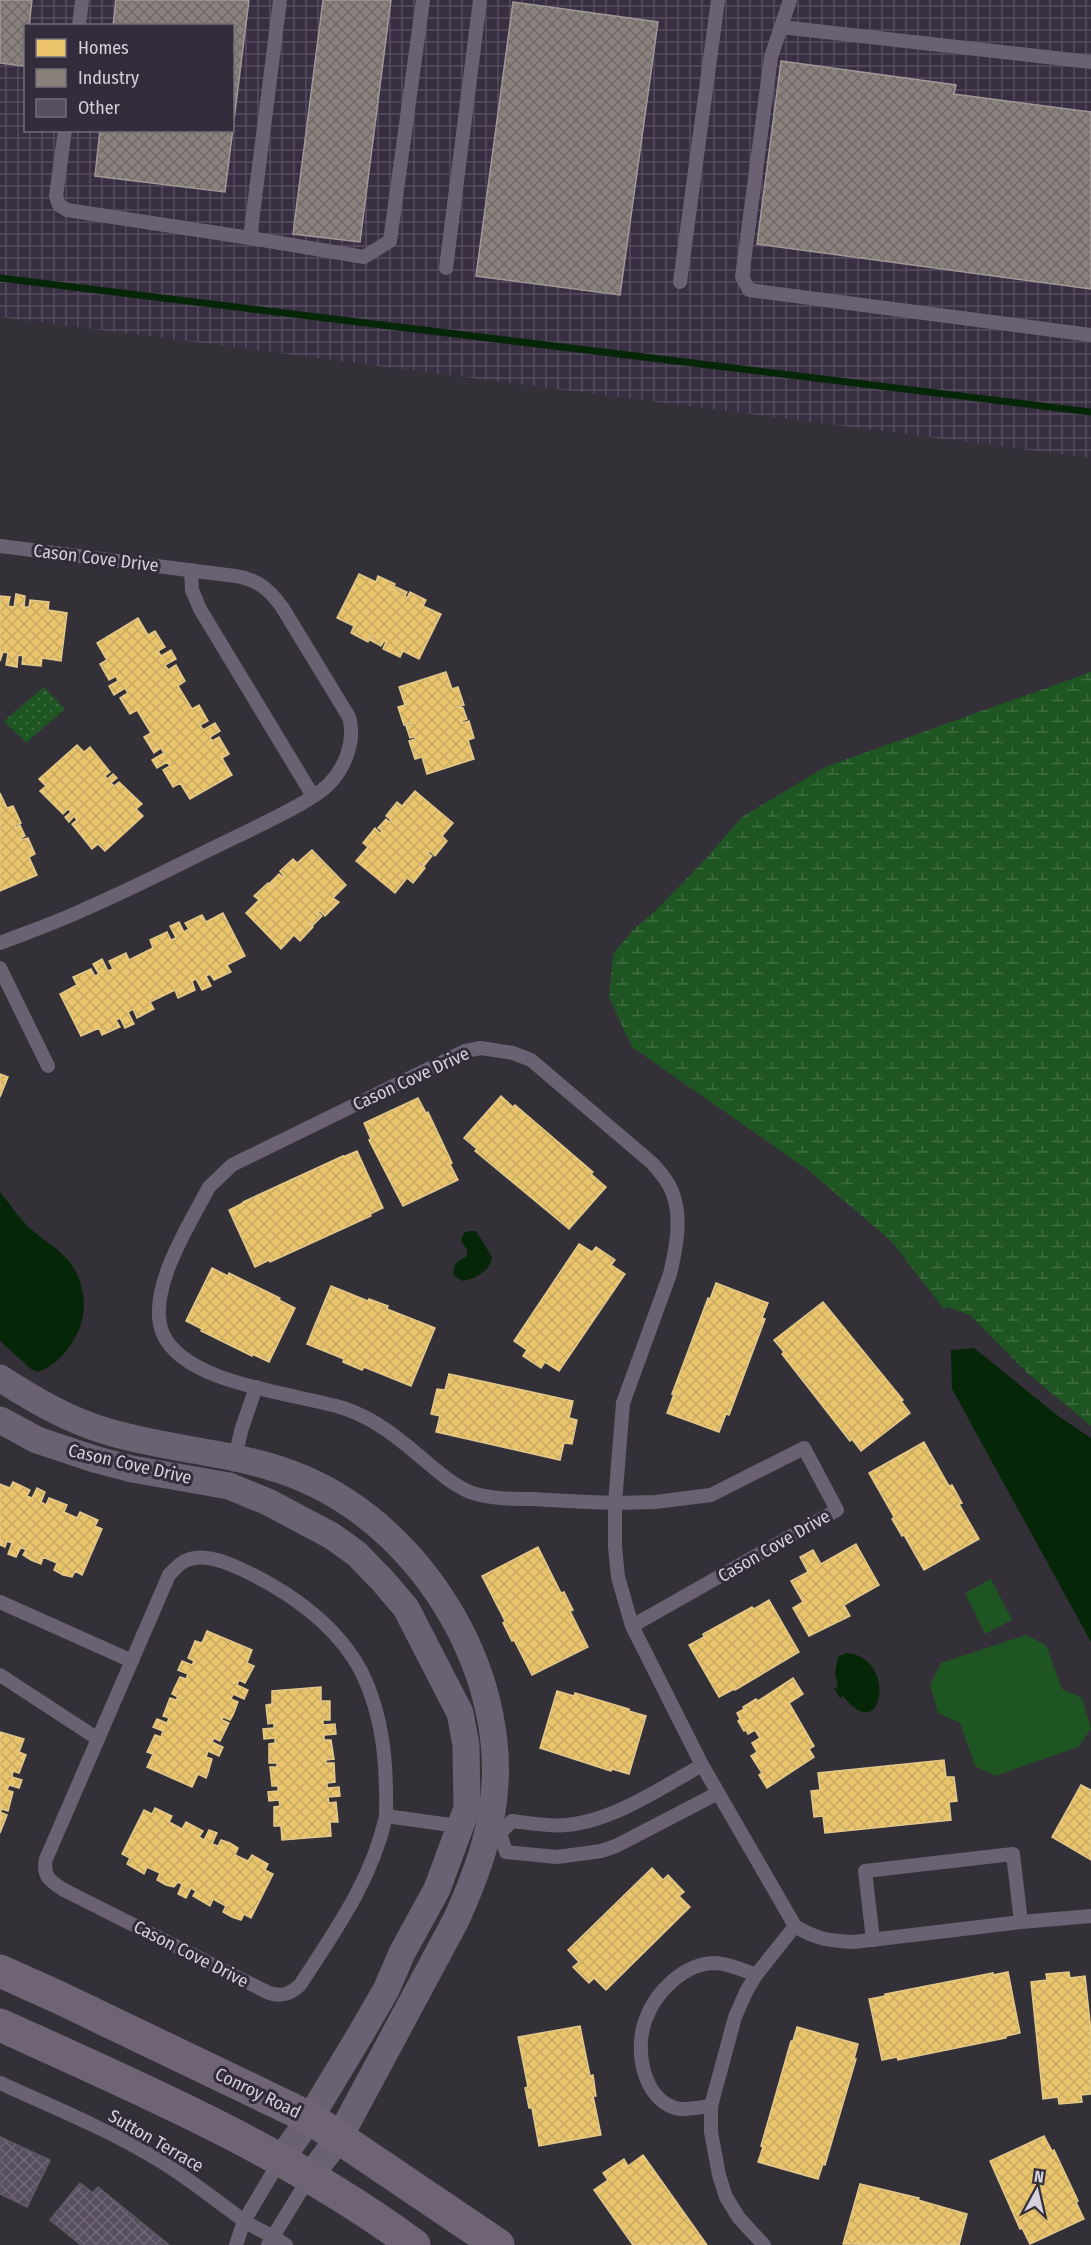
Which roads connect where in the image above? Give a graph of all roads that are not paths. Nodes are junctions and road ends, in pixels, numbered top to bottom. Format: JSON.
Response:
{"nodes":[{"id":1,"x":82,"y":0,"type":"edge"},
{"id":2,"x":279,"y":0,"type":"edge"},
{"id":3,"x":423,"y":0,"type":"edge"},
{"id":4,"x":480,"y":0,"type":"edge"},
{"id":5,"x":718,"y":0,"type":"edge"},
{"id":6,"x":790,"y":0,"type":"edge"},
{"id":7,"x":79,"y":24,"type":"edge"},
{"id":8,"x":781,"y":27,"type":"junction"},
{"id":9,"x":1091,"y":62,"type":"edge"},
{"id":10,"x":65,"y":132,"type":"edge"},
{"id":11,"x":250,"y":238,"type":"junction"},
{"id":12,"x":446,"y":268,"type":"dead end"},
{"id":13,"x":680,"y":282,"type":"dead end"},
{"id":14,"x":1091,"y":335,"type":"edge"},
{"id":15,"x":0,"y":546,"type":"edge"},
{"id":16,"x":191,"y":570,"type":"junction"},
{"id":17,"x":313,"y":796,"type":"junction"},
{"id":18,"x":0,"y":943,"type":"edge"},
{"id":19,"x":0,"y":968,"type":"edge"},
{"id":20,"x":48,"y":1066,"type":"dead end"},
{"id":21,"x":0,"y":1378,"type":"edge"},
{"id":22,"x":256,"y":1387,"type":"junction"},
{"id":23,"x":0,"y":1420,"type":"edge"},
{"id":24,"x":235,"y":1457,"type":"junction"},
{"id":25,"x":229,"y":1486,"type":"junction"},
{"id":26,"x":615,"y":1503,"type":"junction"},
{"id":27,"x":0,"y":1602,"type":"edge"},
{"id":28,"x":632,"y":1626,"type":"junction"},
{"id":29,"x":132,"y":1661,"type":"junction"},
{"id":30,"x":0,"y":1675,"type":"edge"},
{"id":31,"x":98,"y":1739,"type":"junction"},
{"id":32,"x":702,"y":1765,"type":"junction"},
{"id":33,"x":718,"y":1793,"type":"junction"},
{"id":34,"x":386,"y":1816,"type":"junction"},
{"id":35,"x":461,"y":1826,"type":"junction"},
{"id":36,"x":494,"y":1832,"type":"junction"},
{"id":37,"x":1091,"y":1916,"type":"edge"},
{"id":38,"x":1021,"y":1922,"type":"junction"},
{"id":39,"x":795,"y":1926,"type":"junction"},
{"id":40,"x":873,"y":1940,"type":"junction"},
{"id":41,"x":0,"y":1971,"type":"edge"},
{"id":42,"x":756,"y":1975,"type":"junction"},
{"id":43,"x":0,"y":2025,"type":"edge"},
{"id":44,"x":0,"y":2083,"type":"edge"},
{"id":45,"x":711,"y":2106,"type":"junction"},
{"id":46,"x":310,"y":2118,"type":"junction"},
{"id":47,"x":339,"y":2138,"type":"junction"},
{"id":48,"x":281,"y":2159,"type":"junction"},
{"id":49,"x":310,"y":2176,"type":"junction"},
{"id":50,"x":244,"y":2221,"type":"junction"},
{"id":51,"x":271,"y":2240,"type":"edge"},
{"id":52,"x":236,"y":2245,"type":"edge"},
{"id":53,"x":286,"y":2245,"type":"edge"},
{"id":54,"x":414,"y":2245,"type":"edge"},
{"id":55,"x":498,"y":2245,"type":"edge"},
{"id":56,"x":764,"y":2245,"type":"edge"}],
"edges":[{"from":1,"to":7,"type":"lane"},
{"from":2,"to":11,"type":"lane"},
{"from":3,"to":11,"type":"lane"},
{"from":4,"to":12,"type":"lane"},
{"from":5,"to":13,"type":"lane"},
{"from":6,"to":8,"type":"lane"},
{"from":8,"to":9,"type":"lane"},
{"from":8,"to":14,"type":"lane"},
{"from":10,"to":11,"type":"lane"},
{"from":15,"to":16,"type":"lane","name":"Cason Cove Drive"},
{"from":16,"to":17,"type":"lane"},
{"from":16,"to":17,"type":"lane","name":"Cason Cove Drive"},
{"from":17,"to":18,"type":"lane","name":"Cason Cove Drive"},
{"from":19,"to":20,"type":"lane"},
{"from":21,"to":24,"type":"street","name":"Cason Cove Drive"},
{"from":22,"to":24,"type":"lane"},
{"from":22,"to":26,"type":"lane","name":"Cason Cove Drive"},
{"from":22,"to":26,"type":"lane","name":"Cason Cove Drive"},
{"from":23,"to":25,"type":"street","name":"Cason Cove Drive"},
{"from":24,"to":25,"type":"lane"},
{"from":24,"to":36,"type":"street","name":"Cason Cove Drive"},
{"from":25,"to":35,"type":"street","name":"Cason Cove Drive"},
{"from":26,"to":28,"type":"lane","name":"Cason Cove Drive"},
{"from":26,"to":28,"type":"lane","name":"Cason Cove Drive"},
{"from":27,"to":29,"type":"lane"},
{"from":28,"to":32,"type":"lane","name":"Cason Cove Drive"},
{"from":29,"to":31,"type":"lane","name":"Cason Cove Drive"},
{"from":29,"to":34,"type":"lane","name":"Cason Cove Drive"},
{"from":30,"to":31,"type":"lane"},
{"from":31,"to":34,"type":"lane","name":"Cason Cove Drive"},
{"from":32,"to":33,"type":"lane","name":"Cason Cove Drive"},
{"from":32,"to":36,"type":"lane"},
{"from":33,"to":36,"type":"lane"},
{"from":33,"to":39,"type":"lane","name":"Cason Cove Drive"},
{"from":34,"to":35,"type":"lane"},
{"from":35,"to":36,"type":"lane"},
{"from":35,"to":46,"type":"street","name":"Cason Cove Drive"},
{"from":36,"to":47,"type":"street","name":"Cason Cove Drive"},
{"from":37,"to":38,"type":"lane"},
{"from":38,"to":40,"type":"lane"},
{"from":38,"to":40,"type":"lane"},
{"from":39,"to":40,"type":"lane"},
{"from":39,"to":42,"type":"lane"},
{"from":41,"to":46,"type":"main road","name":"Conroy Road"},
{"from":42,"to":45,"type":"lane"},
{"from":42,"to":45,"type":"lane"},
{"from":43,"to":48,"type":"main road"},
{"from":44,"to":50,"type":"lane","name":"Sutton Terrace"},
{"from":45,"to":56,"type":"lane"},
{"from":46,"to":47,"type":"main road","name":"Conroy Road"},
{"from":46,"to":48,"type":"street","name":"Cason Cove Drive"},
{"from":47,"to":49,"type":"street","name":"Cason Cove Drive"},
{"from":47,"to":55,"type":"main road","name":"Conroy Road"},
{"from":48,"to":49,"type":"main road"},
{"from":48,"to":50,"type":"lane"},
{"from":49,"to":51,"type":"lane"},
{"from":49,"to":54,"type":"main road"},
{"from":50,"to":51,"type":"lane","name":"Sutton Terrace"},
{"from":50,"to":52,"type":"lane"},
{"from":51,"to":53,"type":"lane","name":"Sutton Terrace"}]}
